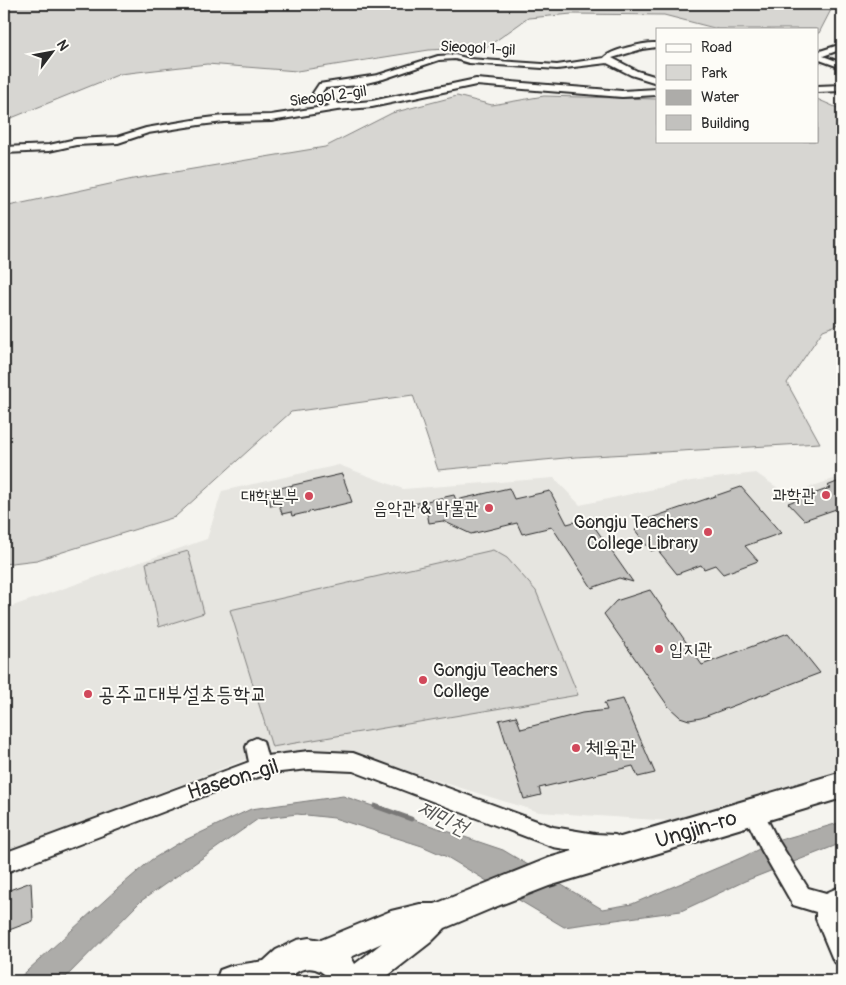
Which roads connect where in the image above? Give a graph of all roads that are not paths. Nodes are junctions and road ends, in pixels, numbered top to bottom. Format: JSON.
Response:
{"nodes":[{"id":1,"x":656,"y":45,"type":"edge"},
{"id":2,"x":842,"y":46,"type":"edge"},
{"id":3,"x":818,"y":56,"type":"edge"},
{"id":4,"x":818,"y":56,"type":"edge"},
{"id":5,"x":608,"y":60,"type":"junction"},
{"id":6,"x":842,"y":66,"type":"edge"},
{"id":7,"x":656,"y":80,"type":"edge"},
{"id":8,"x":842,"y":88,"type":"edge"},
{"id":9,"x":818,"y":89,"type":"edge"},
{"id":10,"x":656,"y":92,"type":"edge"},
{"id":11,"x":337,"y":107,"type":"junction"},
{"id":12,"x":4,"y":150,"type":"edge"},
{"id":13,"x":256,"y":747,"type":"dead end"},
{"id":14,"x":260,"y":767,"type":"junction"},
{"id":15,"x":842,"y":785,"type":"edge"},
{"id":16,"x":753,"y":812,"type":"junction"},
{"id":17,"x":640,"y":846,"type":"junction"},
{"id":18,"x":4,"y":863,"type":"edge"},
{"id":19,"x":834,"y":901,"type":"edge"},
{"id":20,"x":435,"y":918,"type":"junction"},
{"id":21,"x":842,"y":954,"type":"edge"},
{"id":22,"x":323,"y":955,"type":"junction"},
{"id":23,"x":270,"y":978,"type":"edge"},
{"id":24,"x":231,"y":981,"type":"edge"},
{"id":25,"x":348,"y":981,"type":"edge"},
{"id":26,"x":357,"y":981,"type":"edge"}],
"edges":[{"from":1,"to":5,"type":"street","name":"Sieogol 1-gil"},
{"from":2,"to":3,"type":"street"},
{"from":4,"to":6,"type":"street"},
{"from":5,"to":7,"type":"street"},
{"from":5,"to":11,"type":"street","name":"Sieogol 1-gil"},
{"from":8,"to":9,"type":"street"},
{"from":10,"to":11,"type":"street","name":"Sieogol 2-gil"},
{"from":11,"to":12,"type":"street","name":"Sieogol 2-gil"},
{"from":13,"to":14,"type":"street"},
{"from":14,"to":17,"type":"street","name":"Haseon-gil"},
{"from":14,"to":18,"type":"street","name":"Haseon-gil"},
{"from":15,"to":16,"type":"main road","name":"Ungjin-ro"},
{"from":16,"to":17,"type":"main road","name":"Ungjin-ro"},
{"from":16,"to":19,"type":"street"},
{"from":17,"to":20,"type":"main road","name":"Ungjin-ro"},
{"from":19,"to":21,"type":"street"},
{"from":20,"to":22,"type":"main road"},
{"from":20,"to":26,"type":"main road"},
{"from":22,"to":23,"type":"main road"},
{"from":22,"to":25,"type":"main road"},
{"from":23,"to":24,"type":"main road"}]}
